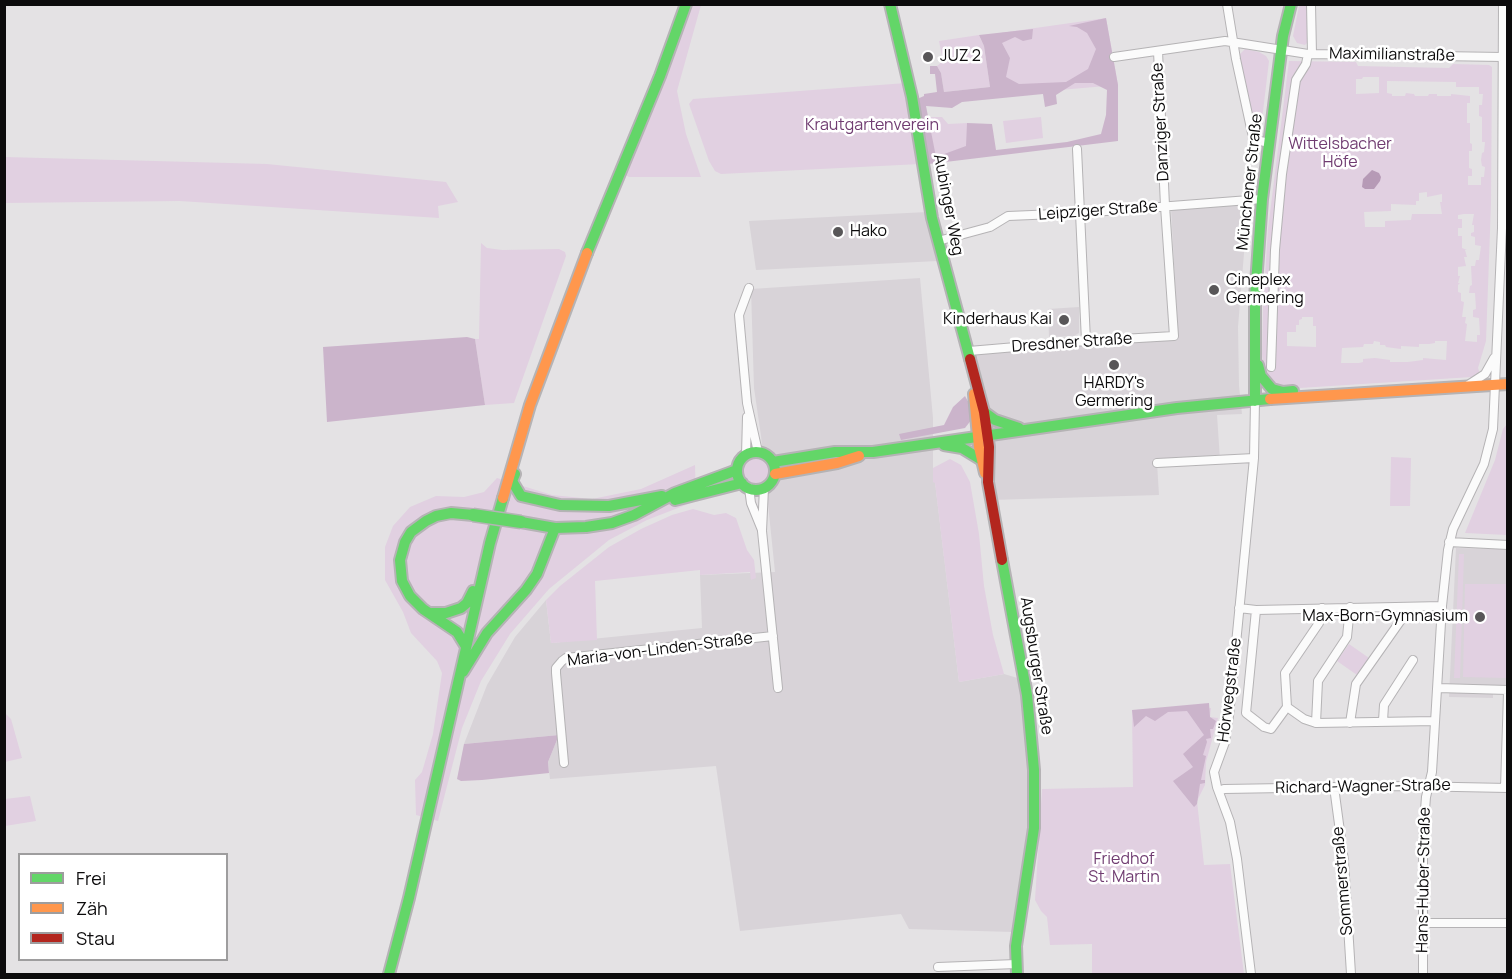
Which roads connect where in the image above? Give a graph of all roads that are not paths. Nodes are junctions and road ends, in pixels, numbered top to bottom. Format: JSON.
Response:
{"nodes":[{"id":1,"x":686,"y":4,"type":"edge"},
{"id":2,"x":890,"y":4,"type":"edge"},
{"id":3,"x":1227,"y":4,"type":"edge"},
{"id":4,"x":1291,"y":4,"type":"edge"},
{"id":5,"x":1311,"y":4,"type":"edge"},
{"id":6,"x":1503,"y":4,"type":"edge"},
{"id":7,"x":1233,"y":42,"type":"junction"},
{"id":8,"x":1158,"y":51,"type":"junction"},
{"id":9,"x":1282,"y":51,"type":"junction"},
{"id":10,"x":1310,"y":54,"type":"junction"},
{"id":11,"x":1114,"y":57,"type":"dead end"},
{"id":12,"x":1503,"y":57,"type":"junction"},
{"id":13,"x":1270,"y":143,"type":"junction"},
{"id":14,"x":1077,"y":149,"type":"dead end"},
{"id":15,"x":1505,"y":191,"type":"edge"},
{"id":16,"x":1263,"y":199,"type":"junction"},
{"id":17,"x":1165,"y":206,"type":"junction"},
{"id":18,"x":1080,"y":213,"type":"junction"},
{"id":19,"x":938,"y":241,"type":"junction"},
{"id":20,"x":1504,"y":279,"type":"edge"},
{"id":21,"x":748,"y":288,"type":"dead end"},
{"id":22,"x":1174,"y":336,"type":"joint"},
{"id":23,"x":1086,"y":341,"type":"junction"},
{"id":24,"x":1254,"y":350,"type":"junction"},
{"id":25,"x":1496,"y":350,"type":"junction"},
{"id":26,"x":969,"y":351,"type":"junction"},
{"id":27,"x":1271,"y":367,"type":"dead end"},
{"id":28,"x":973,"y":375,"type":"junction"},
{"id":29,"x":1501,"y":384,"type":"edge"},
{"id":30,"x":1466,"y":387,"type":"junction"},
{"id":31,"x":1370,"y":393,"type":"junction"},
{"id":32,"x":1255,"y":400,"type":"junction"},
{"id":33,"x":747,"y":403,"type":"junction"},
{"id":34,"x":984,"y":412,"type":"junction"},
{"id":35,"x":1023,"y":429,"type":"junction"},
{"id":36,"x":982,"y":436,"type":"junction"},
{"id":37,"x":935,"y":444,"type":"junction"},
{"id":38,"x":752,"y":454,"type":"junction"},
{"id":39,"x":1254,"y":458,"type":"junction"},
{"id":40,"x":980,"y":459,"type":"junction"},
{"id":41,"x":513,"y":462,"type":"junction"},
{"id":42,"x":1157,"y":463,"type":"dead end"},
{"id":43,"x":774,"y":468,"type":"junction"},
{"id":44,"x":737,"y":470,"type":"junction"},
{"id":45,"x":988,"y":482,"type":"junction"},
{"id":46,"x":746,"y":486,"type":"junction"},
{"id":47,"x":764,"y":488,"type":"junction"},
{"id":48,"x":675,"y":493,"type":"junction"},
{"id":49,"x":653,"y":505,"type":"junction"},
{"id":50,"x":555,"y":528,"type":"junction"},
{"id":51,"x":762,"y":531,"type":"junction"},
{"id":52,"x":1449,"y":542,"type":"junction"},
{"id":53,"x":1508,"y":545,"type":"edge"},
{"id":54,"x":479,"y":586,"type":"junction"},
{"id":55,"x":1442,"y":606,"type":"junction"},
{"id":56,"x":1350,"y":607,"type":"junction"},
{"id":57,"x":1400,"y":607,"type":"junction"},
{"id":58,"x":1239,"y":608,"type":"junction"},
{"id":59,"x":1322,"y":608,"type":"junction"},
{"id":60,"x":1256,"y":610,"type":"junction"},
{"id":61,"x":430,"y":613,"type":"junction"},
{"id":62,"x":773,"y":636,"type":"junction"},
{"id":63,"x":465,"y":645,"type":"junction"},
{"id":64,"x":1413,"y":660,"type":"dead end"},
{"id":65,"x":457,"y":684,"type":"junction"},
{"id":66,"x":778,"y":688,"type":"dead end"},
{"id":67,"x":1438,"y":688,"type":"junction"},
{"id":68,"x":1508,"y":692,"type":"edge"},
{"id":69,"x":1287,"y":707,"type":"junction"},
{"id":70,"x":1383,"y":721,"type":"junction"},
{"id":71,"x":1435,"y":721,"type":"junction"},
{"id":72,"x":1316,"y":723,"type":"junction"},
{"id":73,"x":1350,"y":723,"type":"junction"},
{"id":74,"x":564,"y":763,"type":"dead end"},
{"id":75,"x":1428,"y":786,"type":"junction"},
{"id":76,"x":1334,"y":787,"type":"junction"},
{"id":77,"x":1506,"y":788,"type":"edge"},
{"id":78,"x":1219,"y":791,"type":"junction"},
{"id":79,"x":1423,"y":923,"type":"junction"},
{"id":80,"x":1508,"y":923,"type":"edge"},
{"id":81,"x":938,"y":967,"type":"dead end"},
{"id":82,"x":1016,"y":969,"type":"edge"},
{"id":83,"x":389,"y":975,"type":"edge"},
{"id":84,"x":1251,"y":975,"type":"edge"},
{"id":85,"x":1351,"y":975,"type":"edge"},
{"id":86,"x":1422,"y":975,"type":"edge"}],
"edges":[{"from":1,"to":41,"type":"main road"},
{"from":2,"to":19,"type":"main road","name":"Aubinger Weg"},
{"from":3,"to":7,"type":"street"},
{"from":4,"to":9,"type":"main road","name":"Münchener Straße"},
{"from":5,"to":10,"type":"street"},
{"from":6,"to":12,"type":"street","name":"Hans-Huber-Straße"},
{"from":7,"to":8,"type":"street","name":"Maximilianstraße"},
{"from":7,"to":9,"type":"street","name":"Maximilianstraße"},
{"from":7,"to":13,"type":"street"},
{"from":8,"to":11,"type":"street","name":"Maximilianstraße"},
{"from":8,"to":17,"type":"street","name":"Danziger Straße"},
{"from":9,"to":10,"type":"street","name":"Maximilianstraße"},
{"from":9,"to":13,"type":"main road","name":"Münchener Straße"},
{"from":10,"to":12,"type":"street","name":"Maximilianstraße"},
{"from":10,"to":27,"type":"street","name":"Münchener Straße"},
{"from":12,"to":15,"type":"street","name":"Hans-Huber-Straße"},
{"from":13,"to":16,"type":"main road","name":"Münchener Straße"},
{"from":14,"to":18,"type":"street"},
{"from":15,"to":20,"type":"street","name":"Hans-Huber-Straße"},
{"from":16,"to":17,"type":"street","name":"Leipziger Straße"},
{"from":16,"to":24,"type":"main road","name":"Münchener Straße"},
{"from":17,"to":18,"type":"street","name":"Leipziger Straße"},
{"from":17,"to":22,"type":"street","name":"Danziger Straße"},
{"from":18,"to":19,"type":"street","name":"Leipziger Straße"},
{"from":18,"to":23,"type":"street"},
{"from":19,"to":26,"type":"main road","name":"Aubinger Weg"},
{"from":20,"to":25,"type":"street","name":"Hans-Huber-Straße"},
{"from":21,"to":33,"type":"street"},
{"from":22,"to":23,"type":"street","name":"Dresdner Straße"},
{"from":23,"to":26,"type":"street","name":"Dresdner Straße"},
{"from":24,"to":31,"type":"main road"},
{"from":24,"to":32,"type":"main road","name":"Münchener Straße"},
{"from":25,"to":29,"type":"street","name":"Hans-Huber-Straße"},
{"from":25,"to":30,"type":"street"},
{"from":26,"to":28,"type":"main road","name":"Aubinger Weg"},
{"from":28,"to":34,"type":"main road","name":"Aubinger Weg"},
{"from":28,"to":36,"type":"main road","name":"Aubinger Weg"},
{"from":29,"to":30,"type":"main road"},
{"from":29,"to":52,"type":"street","name":"Hans-Huber-Straße"},
{"from":30,"to":31,"type":"main road"},
{"from":31,"to":32,"type":"main road"},
{"from":32,"to":35,"type":"main road"},
{"from":32,"to":39,"type":"street","name":"Hörwegstraße"},
{"from":33,"to":38,"type":"street"},
{"from":33,"to":38,"type":"street"},
{"from":34,"to":35,"type":"main road"},
{"from":34,"to":36,"type":"main road","name":"Aubinger Weg"},
{"from":35,"to":36,"type":"main road"},
{"from":36,"to":37,"type":"main road"},
{"from":36,"to":40,"type":"main road","name":"Augsburger Straße"},
{"from":36,"to":45,"type":"main road","name":"Augsburger Straße"},
{"from":37,"to":40,"type":"main road"},
{"from":37,"to":43,"type":"main road"},
{"from":38,"to":43,"type":"main road"},
{"from":38,"to":44,"type":"main road"},
{"from":39,"to":42,"type":"street"},
{"from":39,"to":58,"type":"street","name":"Hörwegstraße"},
{"from":40,"to":45,"type":"main road","name":"Augsburger Straße"},
{"from":41,"to":48,"type":"main road"},
{"from":41,"to":54,"type":"main road"},
{"from":43,"to":47,"type":"main road"},
{"from":44,"to":46,"type":"main road"},
{"from":44,"to":48,"type":"main road"},
{"from":45,"to":82,"type":"main road","name":"Augsburger Straße"},
{"from":46,"to":47,"type":"main road"},
{"from":46,"to":49,"type":"main road"},
{"from":46,"to":51,"type":"street"},
{"from":47,"to":51,"type":"street"},
{"from":48,"to":49,"type":"main road"},
{"from":49,"to":50,"type":"main road"},
{"from":50,"to":61,"type":"main road","bridge":true},
{"from":50,"to":65,"type":"main road"},
{"from":51,"to":62,"type":"street"},
{"from":52,"to":53,"type":"street"},
{"from":52,"to":55,"type":"street","name":"Hans-Huber-Straße"},
{"from":54,"to":61,"type":"main road"},
{"from":54,"to":63,"type":"main road"},
{"from":55,"to":57,"type":"street"},
{"from":55,"to":67,"type":"street","name":"Hans-Huber-Straße"},
{"from":56,"to":57,"type":"street"},
{"from":56,"to":59,"type":"street"},
{"from":56,"to":72,"type":"street"},
{"from":57,"to":73,"type":"street"},
{"from":58,"to":60,"type":"street"},
{"from":58,"to":78,"type":"street","name":"Hörwegstraße"},
{"from":59,"to":60,"type":"street"},
{"from":59,"to":69,"type":"street"},
{"from":60,"to":69,"type":"street"},
{"from":61,"to":63,"type":"main road"},
{"from":62,"to":66,"type":"street"},
{"from":62,"to":74,"type":"street","name":"Maria-von-Linden-Straße"},
{"from":63,"to":65,"type":"main road"},
{"from":64,"to":70,"type":"street"},
{"from":65,"to":83,"type":"main road"},
{"from":67,"to":68,"type":"street"},
{"from":67,"to":71,"type":"street","name":"Hans-Huber-Straße"},
{"from":68,"to":77,"type":"street"},
{"from":69,"to":72,"type":"street"},
{"from":70,"to":71,"type":"street"},
{"from":70,"to":73,"type":"street"},
{"from":71,"to":75,"type":"street","name":"Hans-Huber-Straße"},
{"from":72,"to":73,"type":"street"},
{"from":75,"to":76,"type":"street","name":"Richard-Wagner-Straße"},
{"from":75,"to":77,"type":"street","name":"Richard-Wagner-Straße"},
{"from":75,"to":79,"type":"street","name":"Hans-Huber-Straße"},
{"from":76,"to":78,"type":"street","name":"Richard-Wagner-Straße"},
{"from":76,"to":85,"type":"street","name":"Sommerstraße"},
{"from":78,"to":84,"type":"street","name":"Hörwegstraße"},
{"from":79,"to":80,"type":"street"},
{"from":79,"to":86,"type":"street","name":"Hans-Huber-Straße"},
{"from":81,"to":82,"type":"street","name":"Augsburger Straße"}]}
